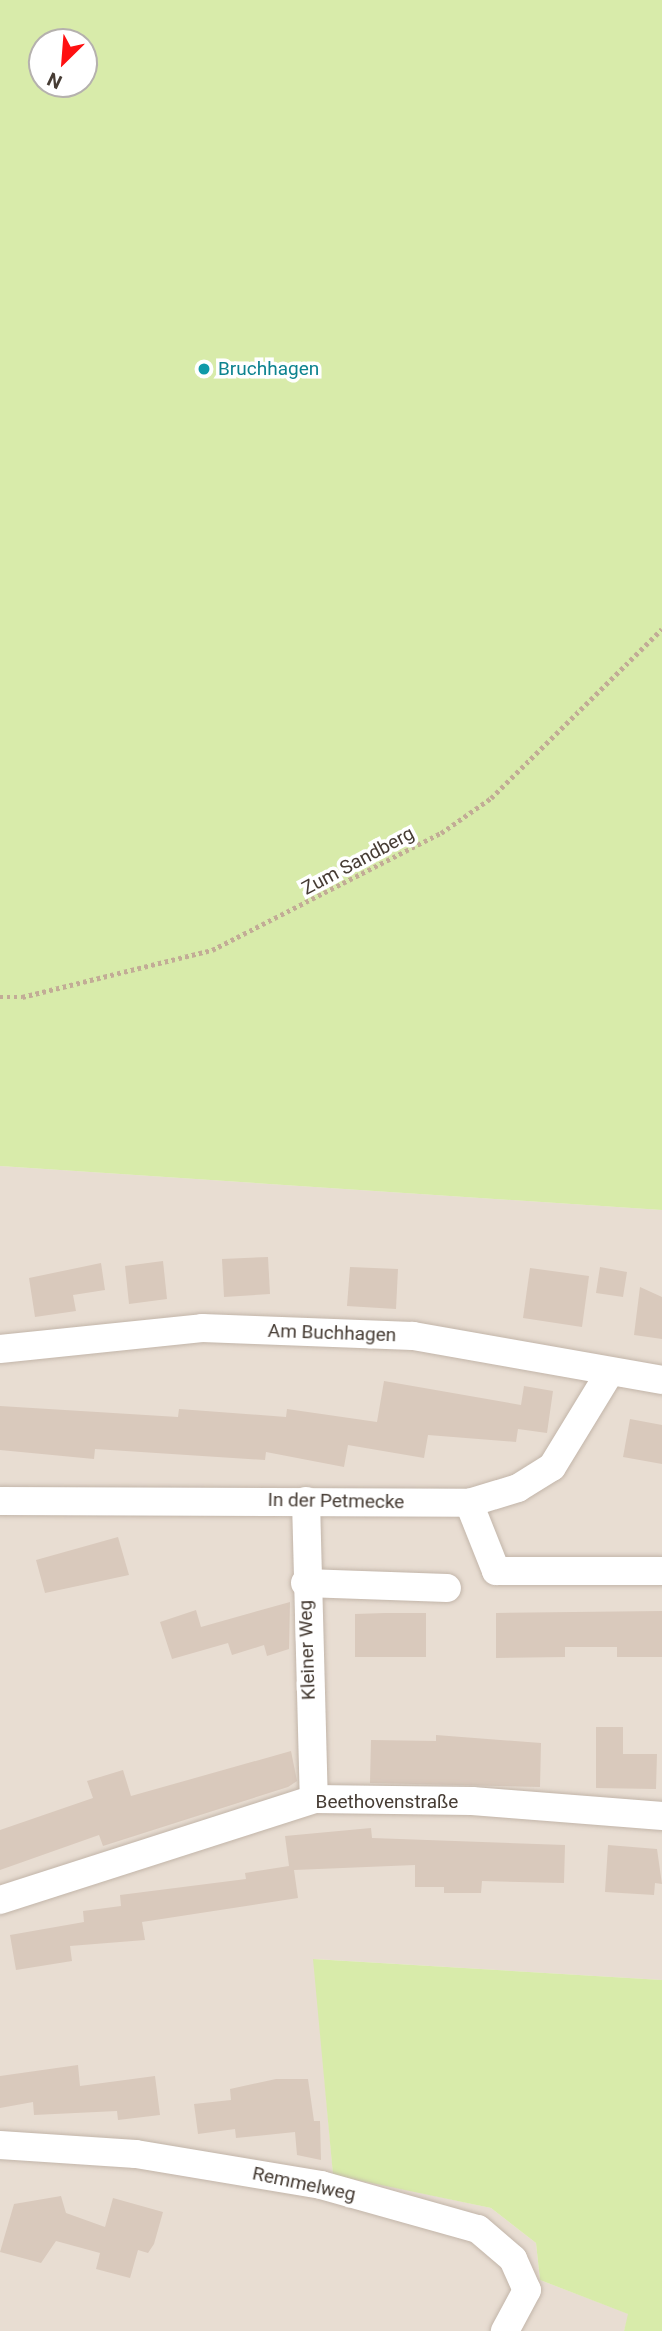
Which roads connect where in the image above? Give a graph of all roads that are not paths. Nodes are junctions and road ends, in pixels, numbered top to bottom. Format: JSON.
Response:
{"nodes":[{"id":1,"x":0,"y":1349,"type":"edge"},
{"id":2,"x":611,"y":1372,"type":"junction"},
{"id":3,"x":662,"y":1380,"type":"edge"},
{"id":4,"x":0,"y":1501,"type":"edge"},
{"id":5,"x":306,"y":1502,"type":"junction"},
{"id":6,"x":470,"y":1503,"type":"junction"},
{"id":7,"x":662,"y":1571,"type":"edge"},
{"id":8,"x":304,"y":1583,"type":"junction"},
{"id":9,"x":447,"y":1588,"type":"dead end"},
{"id":10,"x":314,"y":1799,"type":"junction"},
{"id":11,"x":662,"y":1816,"type":"edge"},
{"id":12,"x":0,"y":1900,"type":"edge"},
{"id":13,"x":0,"y":2145,"type":"edge"},
{"id":14,"x":505,"y":2331,"type":"edge"}],
"edges":[{"from":1,"to":2,"type":"street","name":"Am Buchhagen"},
{"from":2,"to":3,"type":"street","name":"Am Buchhagen"},
{"from":2,"to":6,"type":"street","name":"In der Petmecke"},
{"from":4,"to":5,"type":"street","name":"In der Petmecke"},
{"from":5,"to":6,"type":"street","name":"In der Petmecke"},
{"from":5,"to":8,"type":"street","name":"Kleiner Weg"},
{"from":6,"to":7,"type":"street"},
{"from":8,"to":9,"type":"street"},
{"from":8,"to":10,"type":"street","name":"Kleiner Weg"},
{"from":10,"to":11,"type":"street","name":"Beethovenstraße"},
{"from":10,"to":12,"type":"street","name":"Beethovenstraße"},
{"from":13,"to":14,"type":"street","name":"Remmelweg"}]}
